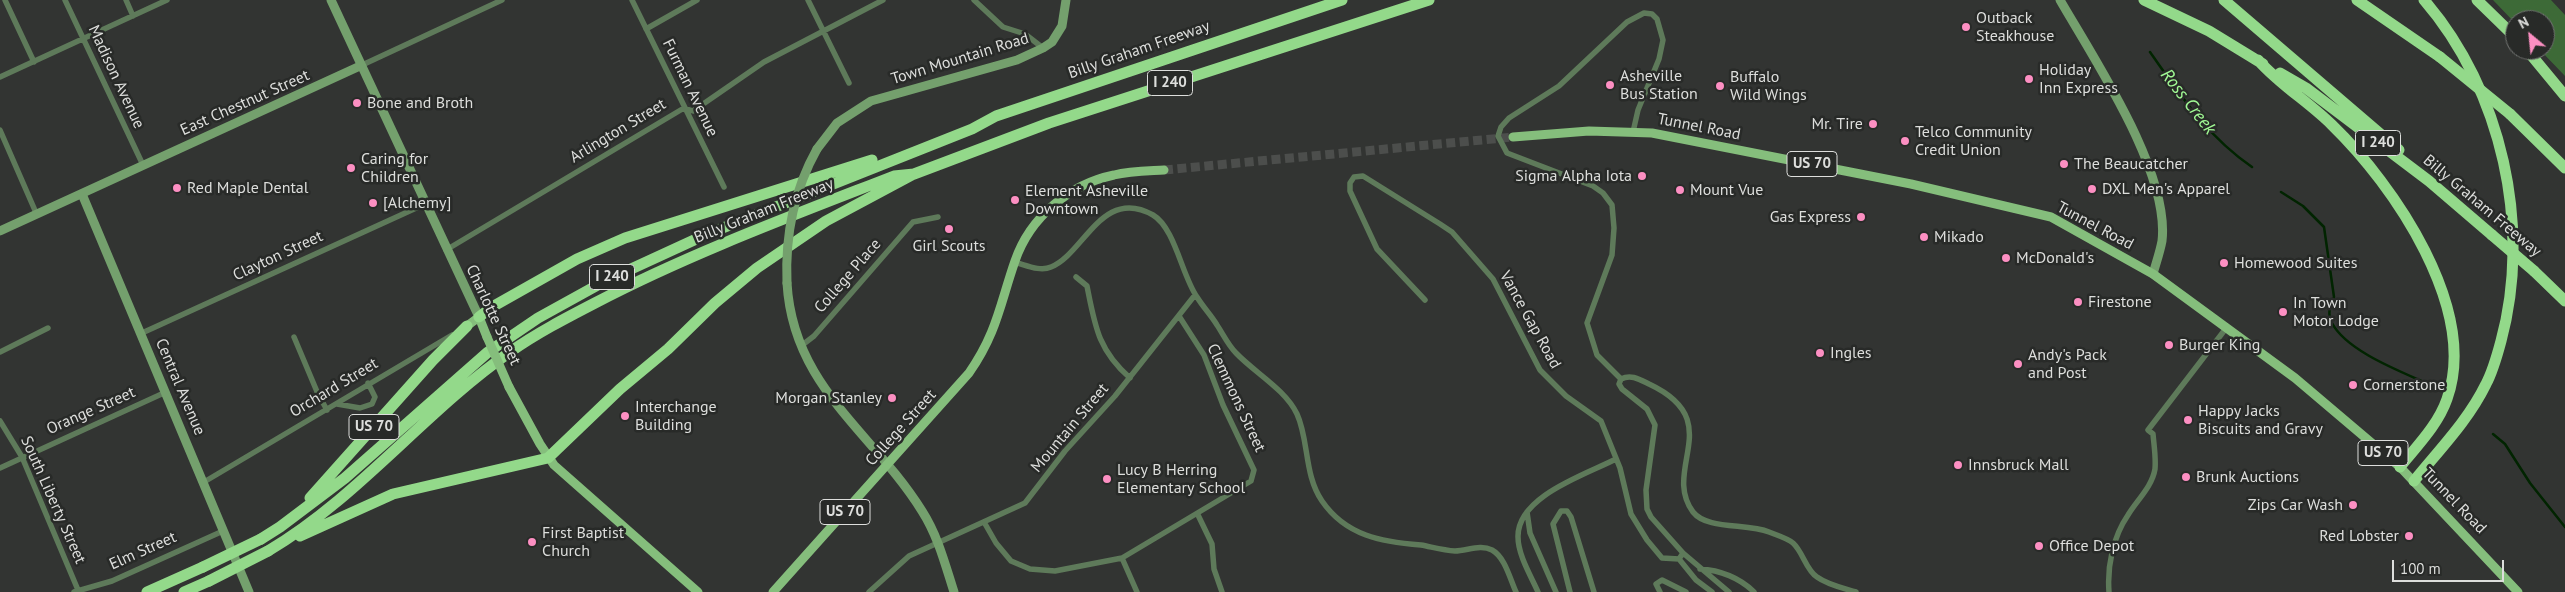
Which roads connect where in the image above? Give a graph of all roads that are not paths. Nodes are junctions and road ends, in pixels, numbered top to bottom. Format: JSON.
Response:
{"nodes":[{"id":1,"x":5,"y":0,"type":"edge"},
{"id":2,"x":65,"y":0,"type":"edge"},
{"id":3,"x":126,"y":0,"type":"edge"},
{"id":4,"x":166,"y":0,"type":"edge"},
{"id":5,"x":331,"y":0,"type":"edge"},
{"id":6,"x":502,"y":0,"type":"edge"},
{"id":7,"x":632,"y":0,"type":"edge"},
{"id":8,"x":697,"y":0,"type":"edge"},
{"id":9,"x":808,"y":0,"type":"edge"},
{"id":10,"x":883,"y":0,"type":"edge"},
{"id":11,"x":974,"y":0,"type":"edge"},
{"id":12,"x":1066,"y":0,"type":"edge"},
{"id":13,"x":1342,"y":0,"type":"edge"},
{"id":14,"x":1429,"y":0,"type":"edge"},
{"id":15,"x":2060,"y":0,"type":"edge"},
{"id":16,"x":2144,"y":0,"type":"edge"},
{"id":17,"x":2224,"y":0,"type":"edge"},
{"id":18,"x":2357,"y":0,"type":"edge"},
{"id":19,"x":2424,"y":0,"type":"edge"},
{"id":20,"x":2477,"y":0,"type":"edge"},
{"id":21,"x":133,"y":16,"type":"junction"},
{"id":22,"x":2505,"y":27,"type":"edge"},
{"id":23,"x":646,"y":28,"type":"junction"},
{"id":24,"x":822,"y":31,"type":"junction"},
{"id":25,"x":84,"y":40,"type":"junction"},
{"id":26,"x":1043,"y":48,"type":"junction"},
{"id":27,"x":2258,"y":60,"type":"junction"},
{"id":28,"x":2536,"y":60,"type":"edge"},
{"id":29,"x":34,"y":62,"type":"junction"},
{"id":30,"x":360,"y":66,"type":"junction"},
{"id":31,"x":0,"y":77,"type":"edge"},
{"id":32,"x":849,"y":83,"type":"dead end"},
{"id":33,"x":2565,"y":96,"type":"edge"},
{"id":34,"x":684,"y":108,"type":"junction"},
{"id":35,"x":996,"y":116,"type":"junction"},
{"id":36,"x":0,"y":130,"type":"edge"},
{"id":37,"x":1633,"y":132,"type":"junction"},
{"id":38,"x":1513,"y":137,"type":"tunnel mouth"},
{"id":39,"x":143,"y":166,"type":"junction"},
{"id":40,"x":2565,"y":168,"type":"edge"},
{"id":41,"x":1164,"y":170,"type":"tunnel mouth"},
{"id":42,"x":914,"y":174,"type":"junction"},
{"id":43,"x":2429,"y":181,"type":"junction"},
{"id":44,"x":724,"y":188,"type":"dead end"},
{"id":45,"x":82,"y":194,"type":"junction"},
{"id":46,"x":425,"y":204,"type":"junction"},
{"id":47,"x":37,"y":215,"type":"junction"},
{"id":48,"x":938,"y":217,"type":"dead end"},
{"id":49,"x":0,"y":231,"type":"edge"},
{"id":50,"x":446,"y":250,"type":"junction"},
{"id":51,"x":1014,"y":262,"type":"junction"},
{"id":52,"x":2153,"y":274,"type":"junction"},
{"id":53,"x":1076,"y":277,"type":"dead end"},
{"id":54,"x":1195,"y":295,"type":"junction"},
{"id":55,"x":1425,"y":300,"type":"dead end"},
{"id":56,"x":2565,"y":301,"type":"edge"},
{"id":57,"x":1179,"y":316,"type":"junction"},
{"id":58,"x":479,"y":317,"type":"junction"},
{"id":59,"x":467,"y":326,"type":"junction"},
{"id":60,"x":2227,"y":327,"type":"junction"},
{"id":61,"x":48,"y":328,"type":"dead end"},
{"id":62,"x":142,"y":333,"type":"junction"},
{"id":63,"x":294,"y":337,"type":"dead end"},
{"id":64,"x":801,"y":346,"type":"junction"},
{"id":65,"x":0,"y":352,"type":"edge"},
{"id":66,"x":1130,"y":378,"type":"junction"},
{"id":67,"x":1621,"y":380,"type":"junction"},
{"id":68,"x":368,"y":383,"type":"junction"},
{"id":69,"x":166,"y":392,"type":"junction"},
{"id":70,"x":336,"y":404,"type":"junction"},
{"id":71,"x":327,"y":410,"type":"junction"},
{"id":72,"x":0,"y":421,"type":"edge"},
{"id":73,"x":22,"y":457,"type":"junction"},
{"id":74,"x":548,"y":458,"type":"junction"},
{"id":75,"x":1616,"y":459,"type":"junction"},
{"id":76,"x":888,"y":466,"type":"junction"},
{"id":77,"x":2400,"y":467,"type":"junction"},
{"id":78,"x":0,"y":468,"type":"edge"},
{"id":79,"x":2414,"y":481,"type":"junction"},
{"id":80,"x":204,"y":482,"type":"junction"},
{"id":81,"x":1527,"y":512,"type":"junction"},
{"id":82,"x":1198,"y":515,"type":"junction"},
{"id":83,"x":984,"y":522,"type":"junction"},
{"id":84,"x":280,"y":527,"type":"junction"},
{"id":85,"x":222,"y":531,"type":"junction"},
{"id":86,"x":939,"y":542,"type":"junction"},
{"id":87,"x":280,"y":544,"type":"junction"},
{"id":88,"x":1683,"y":553,"type":"junction"},
{"id":89,"x":1122,"y":558,"type":"junction"},
{"id":90,"x":1678,"y":559,"type":"junction"},
{"id":91,"x":1700,"y":568,"type":"junction"},
{"id":92,"x":76,"y":591,"type":"edge"},
{"id":93,"x":147,"y":592,"type":"edge"},
{"id":94,"x":184,"y":592,"type":"edge"},
{"id":95,"x":249,"y":592,"type":"edge"},
{"id":96,"x":697,"y":592,"type":"edge"},
{"id":97,"x":773,"y":592,"type":"edge"},
{"id":98,"x":869,"y":592,"type":"edge"},
{"id":99,"x":954,"y":592,"type":"edge"},
{"id":100,"x":1137,"y":592,"type":"edge"},
{"id":101,"x":1222,"y":592,"type":"edge"},
{"id":102,"x":1516,"y":592,"type":"edge"},
{"id":103,"x":1538,"y":592,"type":"edge"},
{"id":104,"x":1556,"y":592,"type":"edge"},
{"id":105,"x":1570,"y":592,"type":"edge"},
{"id":106,"x":1594,"y":592,"type":"edge"},
{"id":107,"x":1660,"y":592,"type":"edge"},
{"id":108,"x":1686,"y":592,"type":"edge"},
{"id":109,"x":1712,"y":592,"type":"edge"},
{"id":110,"x":1729,"y":592,"type":"edge"},
{"id":111,"x":1754,"y":592,"type":"edge"},
{"id":112,"x":1856,"y":592,"type":"edge"},
{"id":113,"x":2109,"y":592,"type":"edge"},
{"id":114,"x":2518,"y":592,"type":"edge"}],
"edges":[{"from":1,"to":29,"type":"street"},
{"from":2,"to":25,"type":"street","name":"Madison Avenue"},
{"from":3,"to":21,"type":"street"},
{"from":4,"to":21,"type":"street"},
{"from":5,"to":30,"type":"street","name":"Charlotte Street"},
{"from":6,"to":30,"type":"street","name":"East Chestnut Street"},
{"from":7,"to":23,"type":"street","name":"Furman Avenue"},
{"from":8,"to":23,"type":"street"},
{"from":9,"to":24,"type":"street"},
{"from":10,"to":24,"type":"street","name":"Arlington Street"},
{"from":11,"to":26,"type":"street"},
{"from":12,"to":26,"type":"street","name":"Town Mountain Road"},
{"from":13,"to":35,"type":"highway","name":"Billy Graham Freeway","number":"I 240"},
{"from":14,"to":42,"type":"highway","name":"Billy Graham Freeway","number":"I 240"},
{"from":15,"to":52,"type":"street"},
{"from":16,"to":27,"type":"highway","name":"Billy Graham Freeway","number":"I 240"},
{"from":17,"to":43,"type":"highway"},
{"from":18,"to":40,"type":"highway","bridge":true},
{"from":19,"to":79,"type":"highway"},
{"from":20,"to":22,"type":"highway"},
{"from":21,"to":25,"type":"street"},
{"from":23,"to":34,"type":"street","name":"Furman Avenue"},
{"from":24,"to":32,"type":"street"},
{"from":24,"to":34,"type":"street","name":"Arlington Street"},
{"from":25,"to":29,"type":"street"},
{"from":25,"to":39,"type":"street","name":"Madison Avenue"},
{"from":26,"to":64,"type":"street","name":"Town Mountain Road","bridge":true},
{"from":27,"to":43,"type":"highway","name":"Billy Graham Freeway","number":"I 240"},
{"from":27,"to":77,"type":"highway"},
{"from":28,"to":33,"type":"highway"},
{"from":29,"to":31,"type":"street"},
{"from":30,"to":39,"type":"street","name":"East Chestnut Street"},
{"from":30,"to":46,"type":"street","name":"Charlotte Street"},
{"from":34,"to":44,"type":"street","name":"Furman Avenue"},
{"from":34,"to":50,"type":"street","name":"Arlington Street"},
{"from":35,"to":58,"type":"highway"},
{"from":35,"to":84,"type":"highway","name":"Billy Graham Freeway","number":"I 240"},
{"from":36,"to":47,"type":"street"},
{"from":37,"to":38,"type":"main road","name":"Tunnel Road","number":"US 70"},
{"from":37,"to":52,"type":"main road","name":"Tunnel Road","number":"US 70"},
{"from":37,"to":67,"type":"street"},
{"from":39,"to":45,"type":"street","name":"East Chestnut Street"},
{"from":41,"to":51,"type":"main road","name":"College Street","number":"US 70"},
{"from":42,"to":74,"type":"highway"},
{"from":42,"to":87,"type":"highway","name":"Billy Graham Freeway","number":"I 240"},
{"from":43,"to":56,"type":"highway","name":"Billy Graham Freeway","number":"I 240","bridge":true},
{"from":45,"to":47,"type":"street","name":"East Chestnut Street"},
{"from":45,"to":62,"type":"street","name":"Central Avenue"},
{"from":46,"to":50,"type":"street","name":"Charlotte Street"},
{"from":46,"to":62,"type":"street","name":"Clayton Street"},
{"from":47,"to":49,"type":"street","name":"East Chestnut Street"},
{"from":48,"to":64,"type":"street","name":"College Place"},
{"from":50,"to":58,"type":"street","name":"Charlotte Street"},
{"from":51,"to":54,"type":"street"},
{"from":51,"to":76,"type":"main road","name":"College Street","number":"US 70"},
{"from":52,"to":60,"type":"main road","name":"Tunnel Road","number":"US 70"},
{"from":53,"to":66,"type":"street"},
{"from":54,"to":57,"type":"street","name":"Mountain Street"},
{"from":54,"to":102,"type":"street"},
{"from":55,"to":75,"type":"street","name":"Vance Gap Road"},
{"from":57,"to":66,"type":"street","name":"Mountain Street"},
{"from":57,"to":82,"type":"street","name":"Clemmons Street"},
{"from":58,"to":59,"type":"main road","name":"Orchard Street","number":"US 70"},
{"from":58,"to":74,"type":"main road","name":"Charlotte Street","bridge":true},
{"from":59,"to":68,"type":"street","name":"Orchard Street"},
{"from":59,"to":84,"type":"highway","number":"US 70"},
{"from":60,"to":77,"type":"main road","name":"Tunnel Road","number":"US 70"},
{"from":60,"to":113,"type":"street"},
{"from":61,"to":65,"type":"street"},
{"from":62,"to":69,"type":"street","name":"Central Avenue"},
{"from":63,"to":71,"type":"street"},
{"from":64,"to":76,"type":"street"},
{"from":66,"to":83,"type":"street","name":"Mountain Street"},
{"from":67,"to":88,"type":"street"},
{"from":67,"to":112,"type":"street"},
{"from":68,"to":70,"type":"street","name":"Orchard Street"},
{"from":68,"to":70,"type":"street"},
{"from":69,"to":73,"type":"street","name":"Orange Street"},
{"from":69,"to":80,"type":"street","name":"Central Avenue"},
{"from":70,"to":71,"type":"street","name":"Orchard Street"},
{"from":71,"to":80,"type":"street","name":"Orchard Street"},
{"from":72,"to":73,"type":"street","name":"South Liberty Street"},
{"from":73,"to":78,"type":"street","name":"Orange Street"},
{"from":73,"to":92,"type":"street","name":"South Liberty Street"},
{"from":74,"to":87,"type":"highway"},
{"from":74,"to":96,"type":"main road","name":"Charlotte Street"},
{"from":75,"to":81,"type":"street"},
{"from":75,"to":90,"type":"street"},
{"from":76,"to":86,"type":"street"},
{"from":76,"to":97,"type":"main road","name":"College Street","number":"US 70"},
{"from":77,"to":79,"type":"main road","name":"Tunnel Road","number":"US 70"},
{"from":79,"to":114,"type":"main road","name":"Tunnel Road","number":"US 70"},
{"from":80,"to":85,"type":"street","name":"Central Avenue"},
{"from":81,"to":103,"type":"street"},
{"from":81,"to":104,"type":"street"},
{"from":82,"to":89,"type":"street","name":"Clemmons Street"},
{"from":82,"to":101,"type":"street"},
{"from":83,"to":86,"type":"street","name":"Mountain Street"},
{"from":83,"to":89,"type":"street","name":"Clemmons Street"},
{"from":84,"to":93,"type":"highway","name":"Billy Graham Freeway","number":"I 240","bridge":true},
{"from":85,"to":92,"type":"street","name":"Elm Street"},
{"from":85,"to":95,"type":"street","name":"Central Avenue"},
{"from":86,"to":98,"type":"street","name":"Mountain Street"},
{"from":86,"to":99,"type":"street"},
{"from":87,"to":94,"type":"highway","name":"Billy Graham Freeway","number":"I 240","bridge":true},
{"from":88,"to":90,"type":"street"},
{"from":88,"to":91,"type":"street"},
{"from":89,"to":100,"type":"street"},
{"from":90,"to":109,"type":"street"},
{"from":91,"to":110,"type":"street"},
{"from":91,"to":111,"type":"street"},
{"from":105,"to":106,"type":"street"},
{"from":107,"to":108,"type":"street"}]}
